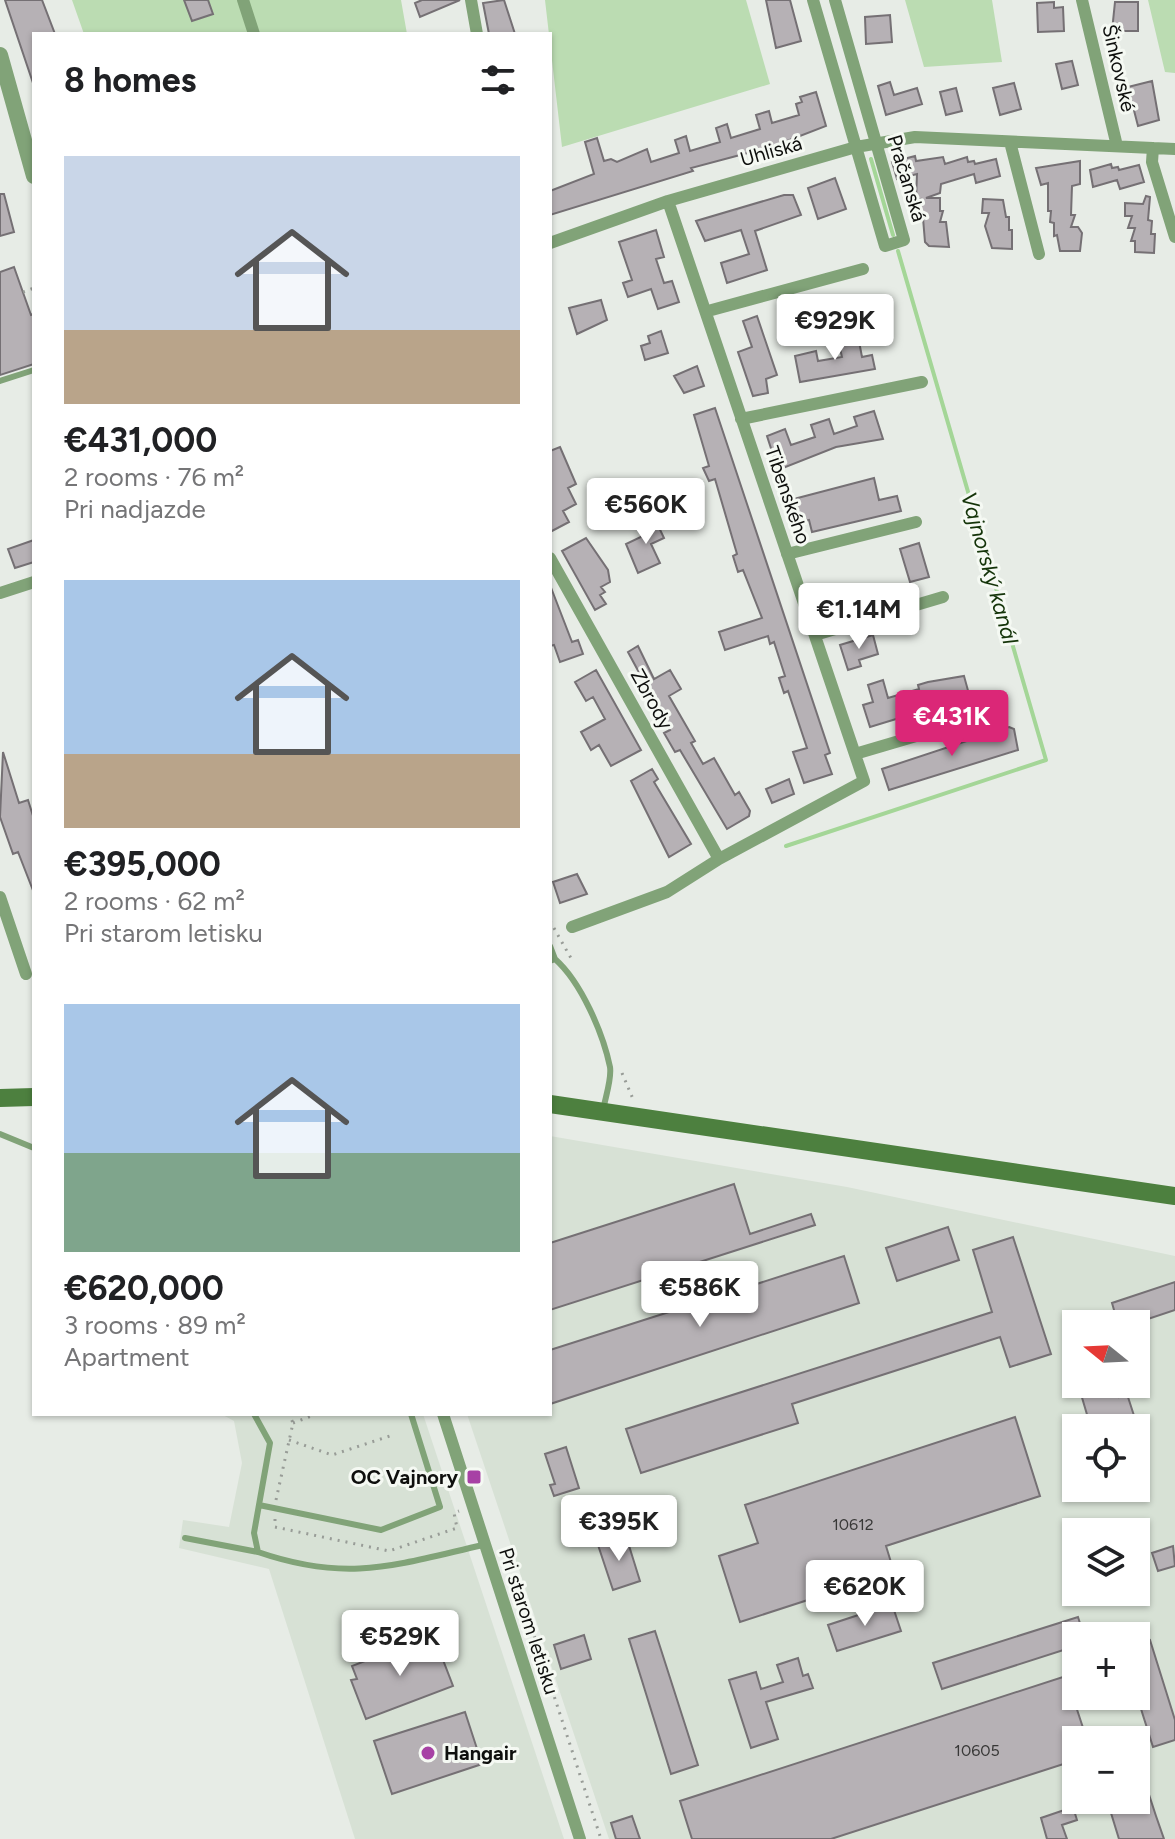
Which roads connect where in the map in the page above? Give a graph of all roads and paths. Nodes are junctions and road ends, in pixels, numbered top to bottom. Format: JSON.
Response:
{"nodes":[{"id":1,"x":243,"y":0,"type":"edge"},
{"id":2,"x":471,"y":0,"type":"edge"},
{"id":3,"x":813,"y":0,"type":"edge"},
{"id":4,"x":835,"y":0,"type":"edge"},
{"id":5,"x":1082,"y":0,"type":"edge"},
{"id":6,"x":253,"y":32,"type":"edge"},
{"id":7,"x":477,"y":32,"type":"edge"},
{"id":8,"x":0,"y":55,"type":"edge"},
{"id":9,"x":1010,"y":142,"type":"junction"},
{"id":10,"x":875,"y":143,"type":"junction"},
{"id":11,"x":1117,"y":146,"type":"junction"},
{"id":12,"x":856,"y":147,"type":"junction"},
{"id":13,"x":1153,"y":148,"type":"junction"},
{"id":14,"x":1175,"y":149,"type":"edge"},
{"id":15,"x":32,"y":169,"type":"edge"},
{"id":16,"x":668,"y":201,"type":"junction"},
{"id":17,"x":1175,"y":237,"type":"edge"},
{"id":18,"x":552,"y":242,"type":"edge"},
{"id":19,"x":1039,"y":254,"type":"dead end"},
{"id":20,"x":863,"y":269,"type":"dead end"},
{"id":21,"x":32,"y":289,"type":"edge"},
{"id":22,"x":23,"y":292,"type":"dead end"},
{"id":23,"x":708,"y":311,"type":"junction"},
{"id":24,"x":32,"y":371,"type":"edge"},
{"id":25,"x":0,"y":381,"type":"edge"},
{"id":26,"x":922,"y":382,"type":"dead end"},
{"id":27,"x":741,"y":419,"type":"junction"},
{"id":28,"x":916,"y":522,"type":"dead end"},
{"id":29,"x":787,"y":554,"type":"junction"},
{"id":30,"x":552,"y":562,"type":"edge"},
{"id":31,"x":32,"y":583,"type":"edge"},
{"id":32,"x":0,"y":593,"type":"edge"},
{"id":33,"x":943,"y":597,"type":"dead end"},
{"id":34,"x":815,"y":635,"type":"junction"},
{"id":35,"x":984,"y":716,"type":"dead end"},
{"id":36,"x":855,"y":754,"type":"junction"},
{"id":37,"x":719,"y":859,"type":"junction"},
{"id":38,"x":0,"y":897,"type":"edge"},
{"id":39,"x":572,"y":927,"type":"dead end"},
{"id":40,"x":553,"y":960,"type":"edge"},
{"id":41,"x":26,"y":974,"type":"dead end"},
{"id":42,"x":32,"y":1097,"type":"edge"},
{"id":43,"x":0,"y":1098,"type":"edge"},
{"id":44,"x":552,"y":1104,"type":"edge"},
{"id":45,"x":603,"y":1111,"type":"junction"},
{"id":46,"x":0,"y":1134,"type":"edge"},
{"id":47,"x":32,"y":1147,"type":"edge"},
{"id":48,"x":1175,"y":1196,"type":"edge"},
{"id":49,"x":255,"y":1416,"type":"edge"},
{"id":50,"x":312,"y":1416,"type":"edge"},
{"id":51,"x":412,"y":1416,"type":"edge"},
{"id":52,"x":444,"y":1416,"type":"edge"},
{"id":53,"x":293,"y":1423,"type":"dead end"},
{"id":54,"x":393,"y":1435,"type":"dead end"},
{"id":55,"x":289,"y":1440,"type":"dead end"},
{"id":56,"x":259,"y":1505,"type":"junction"},
{"id":57,"x":185,"y":1538,"type":"dead end"},
{"id":58,"x":483,"y":1545,"type":"junction"},
{"id":59,"x":498,"y":1550,"type":"dead end"},
{"id":60,"x":258,"y":1552,"type":"junction"},
{"id":61,"x":580,"y":1839,"type":"edge"},
{"id":62,"x":601,"y":1839,"type":"edge"}],
"edges":[{"from":1,"to":6,"type":"street"},
{"from":2,"to":7,"type":"street"},
{"from":3,"to":12,"type":"street","name":"Pračanská"},
{"from":4,"to":10,"type":"street","name":"Pračanská"},
{"from":5,"to":11,"type":"street","name":"Šinkovské"},
{"from":8,"to":15,"type":"street"},
{"from":9,"to":10,"type":"street","name":"Uhliská"},
{"from":9,"to":11,"type":"street","name":"Uhliská"},
{"from":9,"to":19,"type":"street"},
{"from":10,"to":12,"type":"street","name":"Uhliská"},
{"from":10,"to":12,"type":"street","name":"Pračanská"},
{"from":11,"to":13,"type":"street","name":"Uhliská"},
{"from":12,"to":16,"type":"street","name":"Uhliská"},
{"from":13,"to":14,"type":"street","name":"Uhliská"},
{"from":13,"to":17,"type":"street"},
{"from":16,"to":18,"type":"street","name":"Uhliská"},
{"from":16,"to":23,"type":"street","name":"Tibenského"},
{"from":20,"to":23,"type":"street"},
{"from":21,"to":22,"type":"path"},
{"from":23,"to":27,"type":"street","name":"Tibenského"},
{"from":24,"to":25,"type":"lane"},
{"from":26,"to":27,"type":"street"},
{"from":27,"to":29,"type":"street","name":"Tibenského"},
{"from":28,"to":29,"type":"street"},
{"from":29,"to":34,"type":"street","name":"Tibenského"},
{"from":30,"to":37,"type":"street","name":"Zbrody"},
{"from":31,"to":32,"type":"street"},
{"from":33,"to":34,"type":"street"},
{"from":34,"to":36,"type":"street","name":"Tibenského"},
{"from":35,"to":36,"type":"street"},
{"from":36,"to":37,"type":"street","name":"Tibenského"},
{"from":37,"to":39,"type":"street"},
{"from":38,"to":41,"type":"street"},
{"from":40,"to":45,"type":"lane"},
{"from":42,"to":43,"type":"main road"},
{"from":44,"to":45,"type":"main road"},
{"from":45,"to":48,"type":"main road"},
{"from":46,"to":47,"type":"lane"},
{"from":49,"to":56,"type":"lane"},
{"from":50,"to":53,"type":"path"},
{"from":51,"to":56,"type":"lane"},
{"from":52,"to":58,"type":"street","name":"Pri starom letisku"},
{"from":54,"to":55,"type":"path"},
{"from":56,"to":60,"type":"lane"},
{"from":57,"to":60,"type":"lane"},
{"from":58,"to":60,"type":"lane"},
{"from":58,"to":61,"type":"street","name":"Pri starom letisku"},
{"from":59,"to":62,"type":"path"}]}
